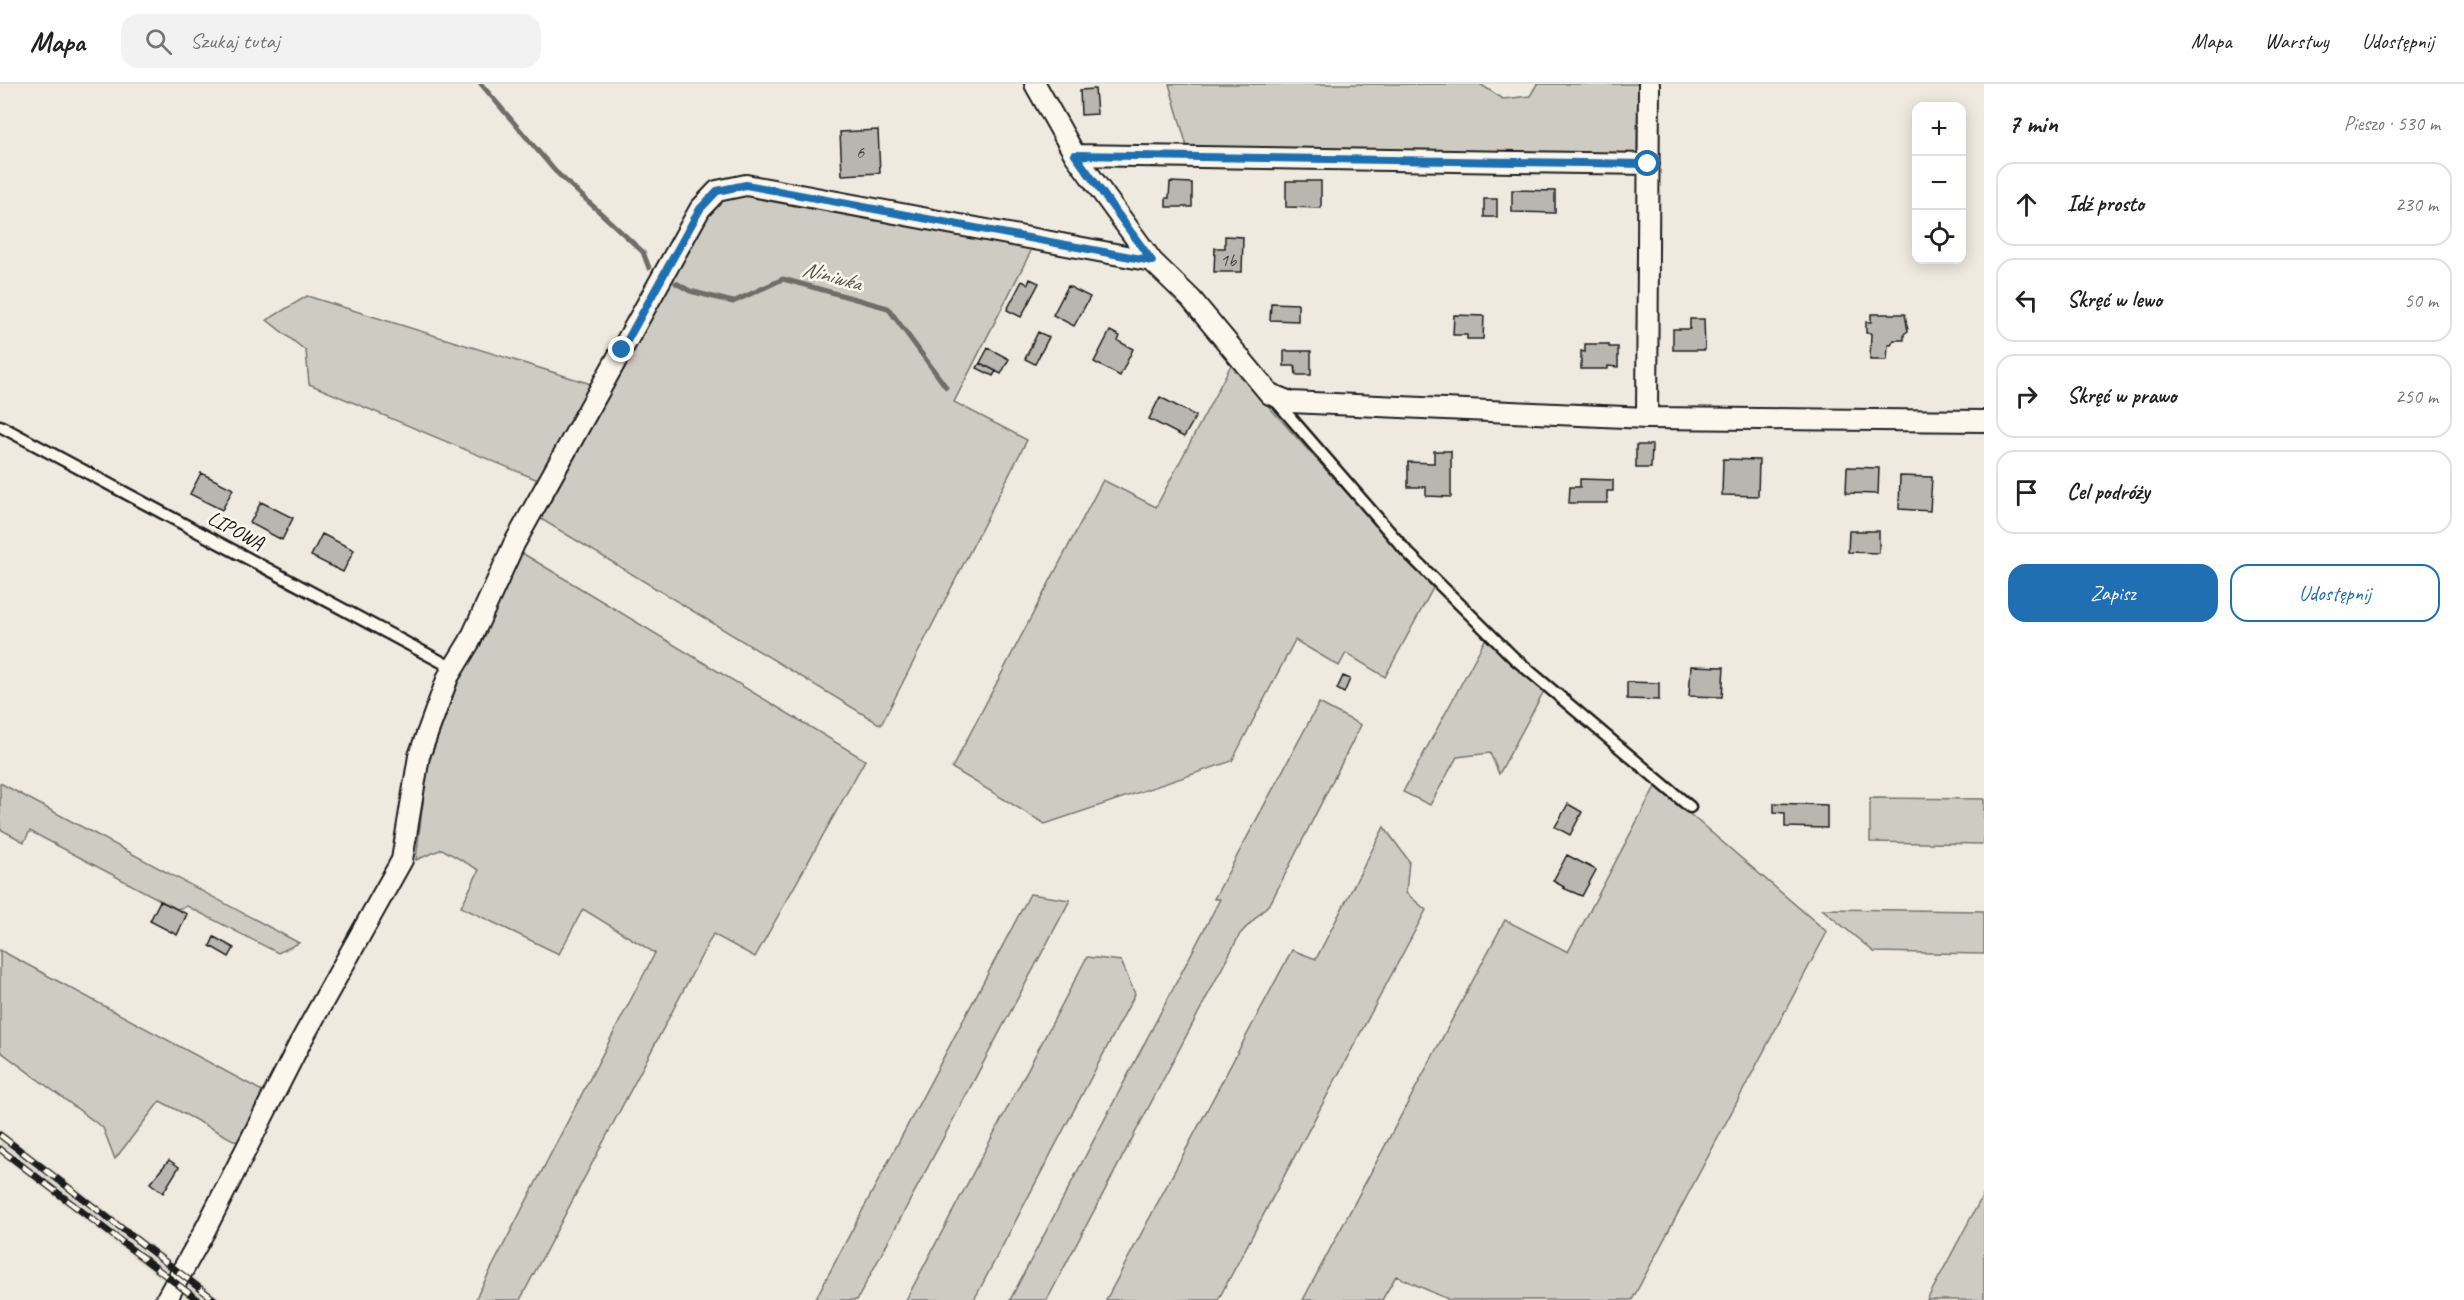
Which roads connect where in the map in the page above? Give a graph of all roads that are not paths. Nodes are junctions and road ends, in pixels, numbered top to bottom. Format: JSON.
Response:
{"nodes":[{"id":1,"x":1035,"y":84,"type":"edge"},
{"id":2,"x":1649,"y":84,"type":"edge"},
{"id":3,"x":1075,"y":155,"type":"junction"},
{"id":4,"x":1648,"y":164,"type":"junction"},
{"id":5,"x":1152,"y":261,"type":"junction"},
{"id":6,"x":1270,"y":394,"type":"junction"},
{"id":7,"x":1647,"y":418,"type":"junction"},
{"id":8,"x":1984,"y":421,"type":"edge"},
{"id":9,"x":0,"y":426,"type":"edge"},
{"id":10,"x":453,"y":668,"type":"junction"},
{"id":11,"x":1690,"y":807,"type":"dead end"},
{"id":12,"x":166,"y":1300,"type":"edge"}],
"edges":[{"from":1,"to":3,"type":"street"},
{"from":2,"to":4,"type":"street"},
{"from":3,"to":4,"type":"street"},
{"from":3,"to":5,"type":"street"},
{"from":4,"to":7,"type":"street"},
{"from":5,"to":6,"type":"street"},
{"from":5,"to":10,"type":"street"},
{"from":6,"to":7,"type":"street"},
{"from":6,"to":11,"type":"lane"},
{"from":7,"to":8,"type":"street"},
{"from":9,"to":10,"type":"lane","name":"LIPOWA"},
{"from":10,"to":12,"type":"street"}]}
